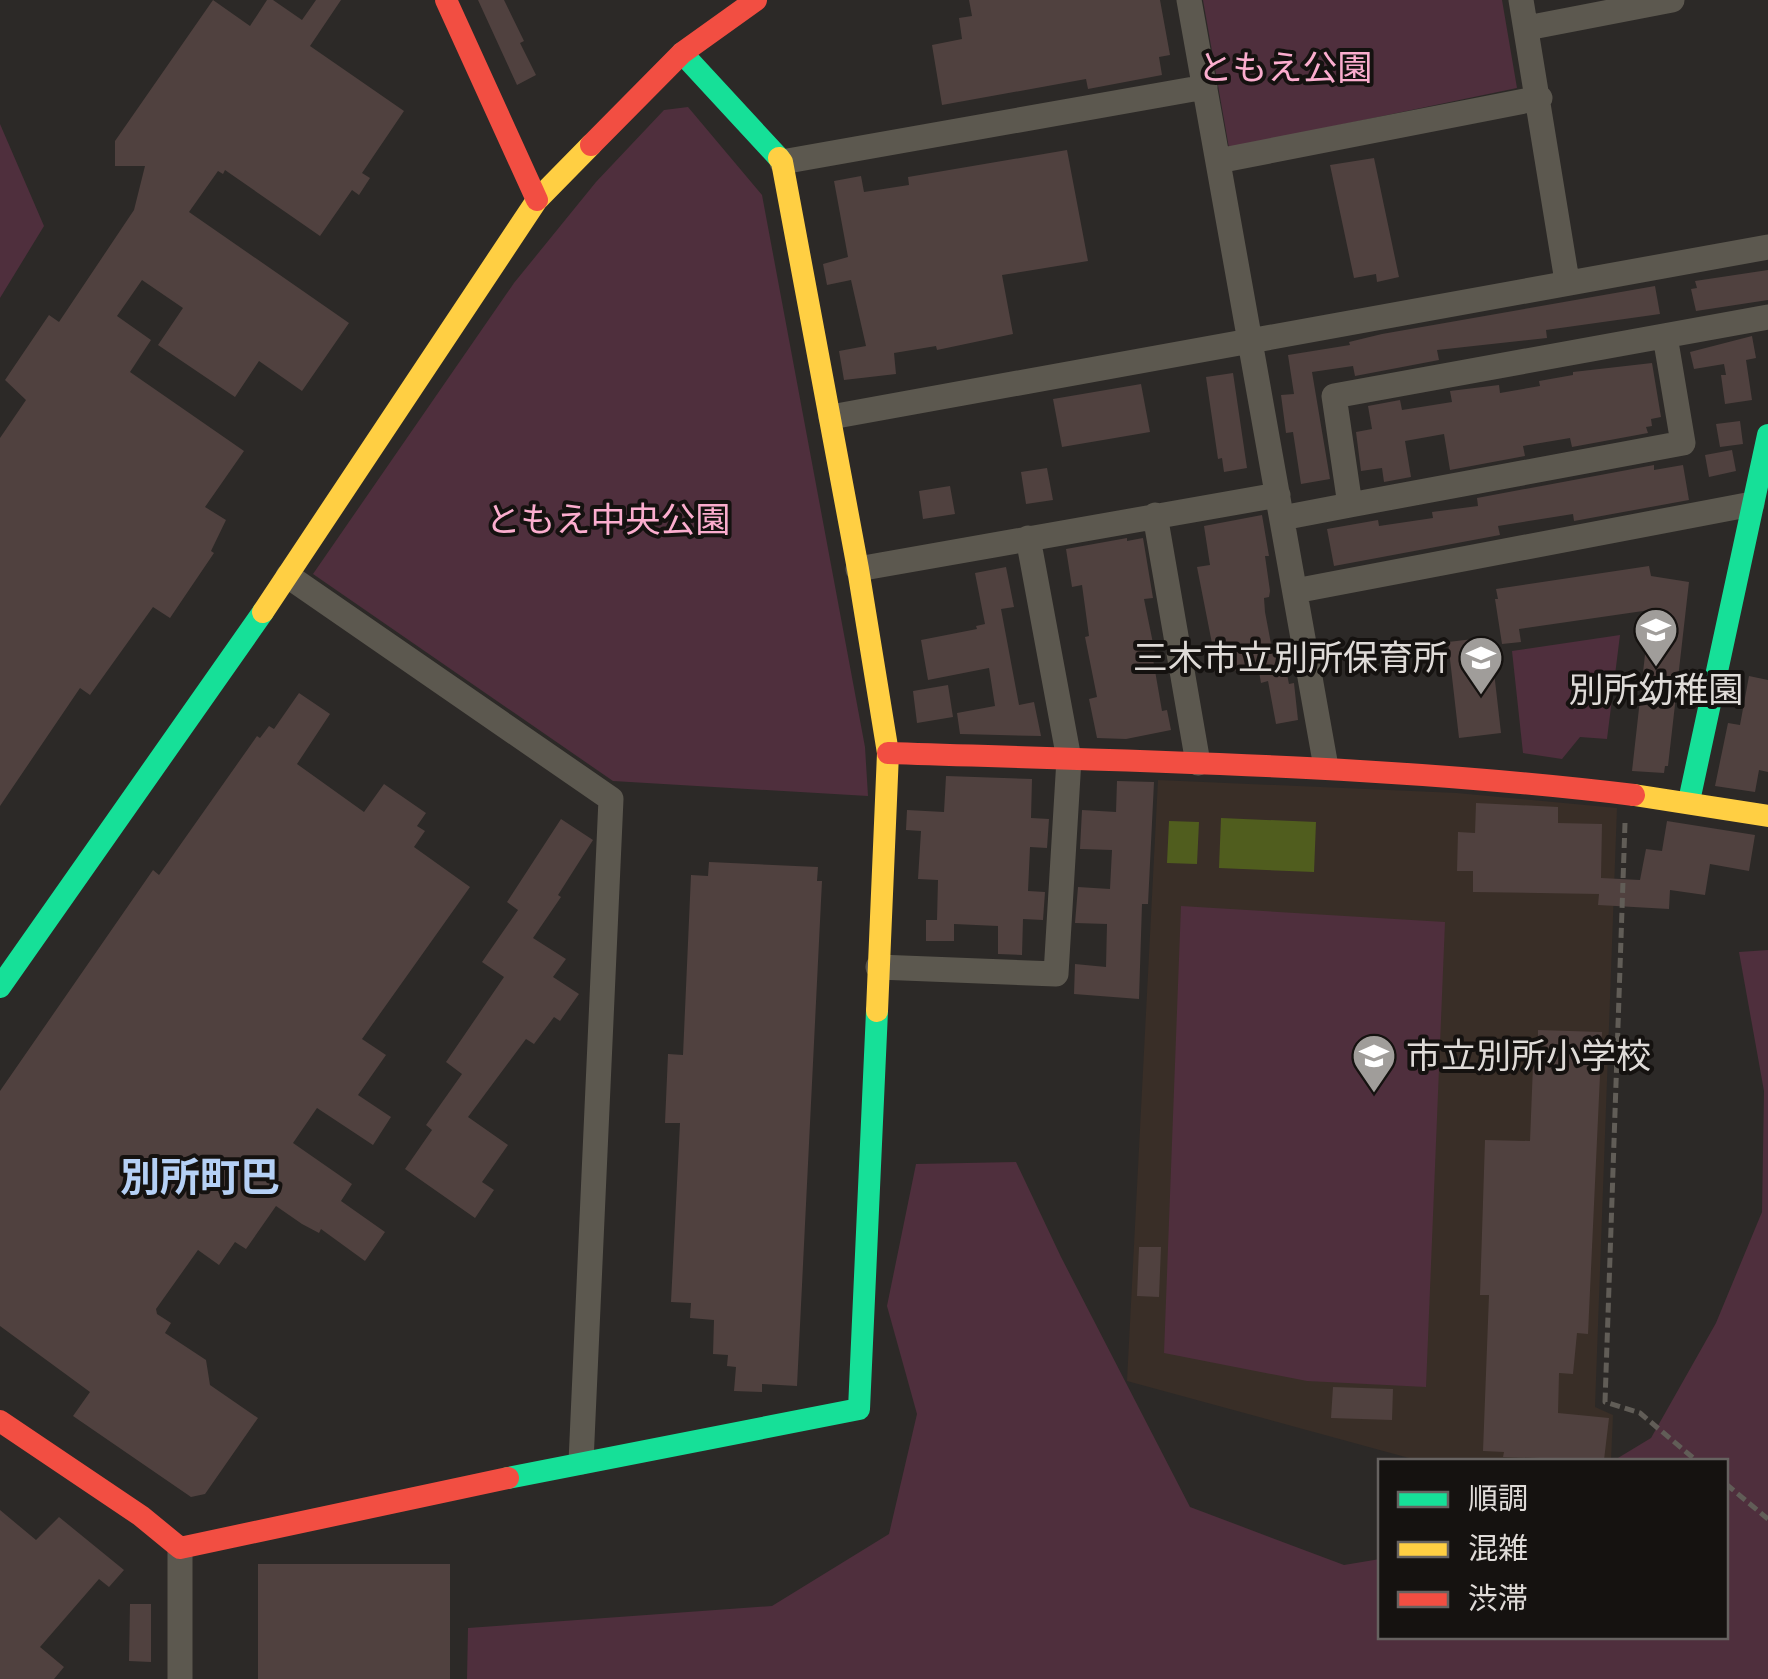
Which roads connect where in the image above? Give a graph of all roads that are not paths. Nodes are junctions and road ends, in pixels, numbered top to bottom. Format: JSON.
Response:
{"nodes":[{"id":1,"x":446,"y":0,"type":"edge"},
{"id":2,"x":756,"y":0,"type":"edge"},
{"id":3,"x":1189,"y":0,"type":"edge"},
{"id":4,"x":1521,"y":0,"type":"edge"},
{"id":5,"x":1672,"y":0,"type":"edge"},
{"id":6,"x":1609,"y":5,"type":"edge"},
{"id":7,"x":1526,"y":28,"type":"junction"},
{"id":8,"x":682,"y":53,"type":"junction"},
{"id":9,"x":1205,"y":88,"type":"junction"},
{"id":10,"x":1540,"y":98,"type":"junction"},
{"id":11,"x":1218,"y":160,"type":"junction"},
{"id":12,"x":782,"y":162,"type":"junction"},
{"id":13,"x":537,"y":200,"type":"junction"},
{"id":14,"x":1768,"y":247,"type":"edge"},
{"id":15,"x":1568,"y":281,"type":"junction"},
{"id":16,"x":1768,"y":317,"type":"edge"},
{"id":17,"x":1665,"y":336,"type":"junction"},
{"id":18,"x":1250,"y":339,"type":"junction"},
{"id":19,"x":831,"y":417,"type":"junction"},
{"id":20,"x":1768,"y":435,"type":"edge"},
{"id":21,"x":1752,"y":504,"type":"junction"},
{"id":22,"x":1350,"y":505,"type":"junction"},
{"id":23,"x":1280,"y":506,"type":"junction"},
{"id":24,"x":1155,"y":516,"type":"junction"},
{"id":25,"x":1028,"y":538,"type":"junction"},
{"id":26,"x":858,"y":568,"type":"junction"},
{"id":27,"x":288,"y":576,"type":"junction"},
{"id":28,"x":1295,"y":592,"type":"junction"},
{"id":29,"x":888,"y":753,"type":"junction"},
{"id":30,"x":1069,"y":759,"type":"junction"},
{"id":31,"x":1198,"y":763,"type":"junction"},
{"id":32,"x":1326,"y":768,"type":"junction"},
{"id":33,"x":1689,"y":801,"type":"junction"},
{"id":34,"x":1768,"y":816,"type":"edge"},
{"id":35,"x":878,"y":966,"type":"junction"},
{"id":36,"x":0,"y":988,"type":"edge"},
{"id":37,"x":0,"y":1421,"type":"edge"},
{"id":38,"x":581,"y":1462,"type":"junction"},
{"id":39,"x":180,"y":1548,"type":"junction"},
{"id":40,"x":180,"y":1679,"type":"edge"}],
"edges":[{"from":1,"to":13,"type":"street"},
{"from":2,"to":8,"type":"street"},
{"from":3,"to":9,"type":"street"},
{"from":4,"to":7,"type":"street"},
{"from":5,"to":6,"type":"street"},
{"from":6,"to":7,"type":"street"},
{"from":7,"to":10,"type":"street"},
{"from":8,"to":12,"type":"street"},
{"from":8,"to":13,"type":"street"},
{"from":9,"to":11,"type":"street"},
{"from":9,"to":12,"type":"street"},
{"from":10,"to":11,"type":"street"},
{"from":10,"to":15,"type":"street"},
{"from":11,"to":18,"type":"street"},
{"from":12,"to":19,"type":"street"},
{"from":13,"to":27,"type":"street"},
{"from":14,"to":15,"type":"street"},
{"from":15,"to":18,"type":"street"},
{"from":16,"to":17,"type":"street"},
{"from":17,"to":22,"type":"street"},
{"from":17,"to":22,"type":"street"},
{"from":18,"to":19,"type":"street"},
{"from":18,"to":23,"type":"street"},
{"from":19,"to":26,"type":"street"},
{"from":20,"to":21,"type":"street"},
{"from":21,"to":28,"type":"street"},
{"from":21,"to":33,"type":"street"},
{"from":22,"to":23,"type":"street"},
{"from":23,"to":24,"type":"street"},
{"from":23,"to":28,"type":"street"},
{"from":24,"to":25,"type":"street"},
{"from":24,"to":31,"type":"street"},
{"from":25,"to":26,"type":"street"},
{"from":25,"to":30,"type":"street"},
{"from":26,"to":29,"type":"street"},
{"from":27,"to":36,"type":"street"},
{"from":27,"to":38,"type":"street"},
{"from":28,"to":32,"type":"street"},
{"from":29,"to":30,"type":"street"},
{"from":29,"to":35,"type":"street"},
{"from":30,"to":31,"type":"street"},
{"from":30,"to":35,"type":"street"},
{"from":31,"to":32,"type":"street"},
{"from":32,"to":33,"type":"street"},
{"from":33,"to":34,"type":"street"},
{"from":35,"to":38,"type":"street"},
{"from":37,"to":39,"type":"street"},
{"from":38,"to":39,"type":"street"},
{"from":39,"to":40,"type":"street"}]}
